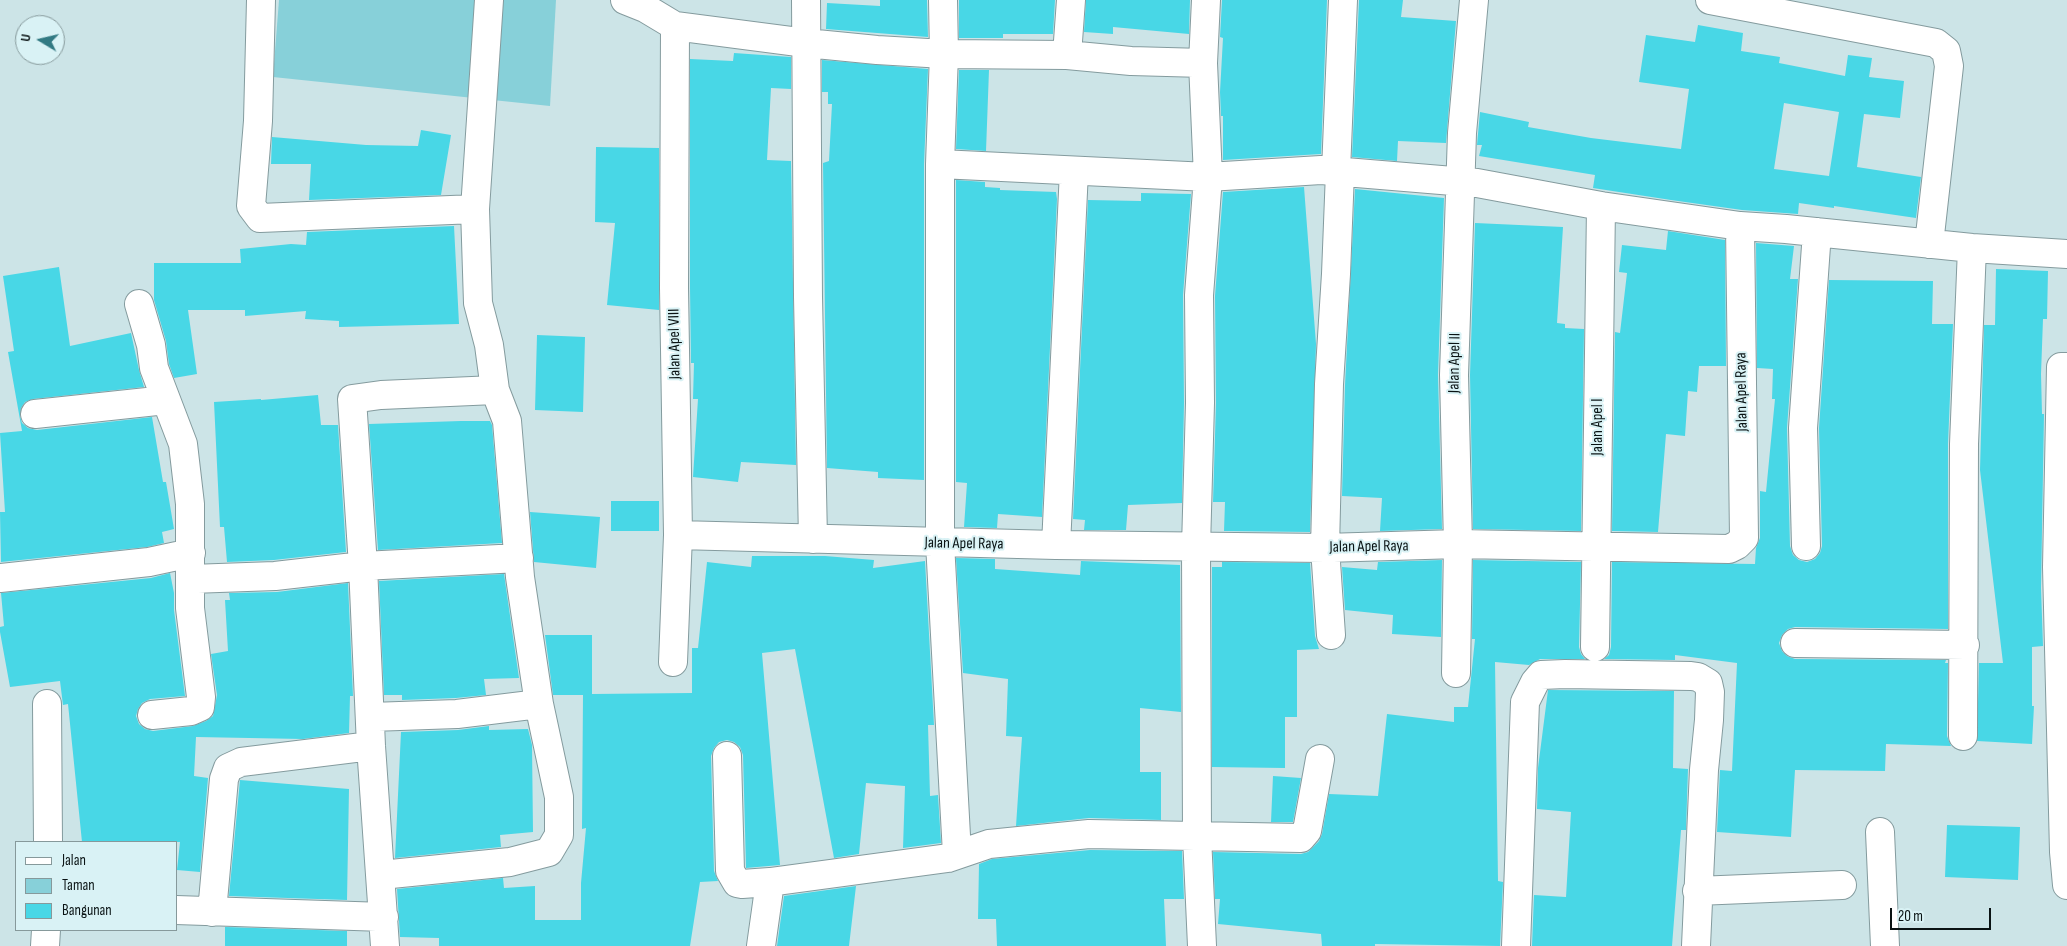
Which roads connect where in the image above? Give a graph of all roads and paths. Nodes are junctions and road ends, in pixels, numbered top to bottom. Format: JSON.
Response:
{"nodes":[{"id":1,"x":261,"y":0,"type":"edge"},
{"id":2,"x":489,"y":0,"type":"edge"},
{"id":3,"x":624,"y":0,"type":"edge"},
{"id":4,"x":806,"y":0,"type":"edge"},
{"id":5,"x":943,"y":0,"type":"edge"},
{"id":6,"x":1071,"y":0,"type":"edge"},
{"id":7,"x":1206,"y":0,"type":"edge"},
{"id":8,"x":1344,"y":0,"type":"edge"},
{"id":9,"x":1474,"y":0,"type":"edge"},
{"id":10,"x":1710,"y":0,"type":"edge"},
{"id":11,"x":675,"y":26,"type":"junction"},
{"id":12,"x":806,"y":43,"type":"junction"},
{"id":13,"x":944,"y":54,"type":"junction"},
{"id":14,"x":1067,"y":55,"type":"junction"},
{"id":15,"x":1203,"y":63,"type":"junction"},
{"id":16,"x":940,"y":164,"type":"junction"},
{"id":17,"x":1074,"y":171,"type":"junction"},
{"id":18,"x":1338,"y":171,"type":"junction"},
{"id":19,"x":1208,"y":178,"type":"junction"},
{"id":20,"x":1461,"y":181,"type":"junction"},
{"id":21,"x":1601,"y":206,"type":"junction"},
{"id":22,"x":475,"y":209,"type":"junction"},
{"id":23,"x":1740,"y":226,"type":"junction"},
{"id":24,"x":1817,"y":232,"type":"junction"},
{"id":25,"x":1929,"y":244,"type":"junction"},
{"id":26,"x":1972,"y":248,"type":"junction"},
{"id":27,"x":2067,"y":254,"type":"edge"},
{"id":28,"x":139,"y":304,"type":"dead end"},
{"id":29,"x":2067,"y":367,"type":"edge"},
{"id":30,"x":494,"y":390,"type":"junction"},
{"id":31,"x":166,"y":400,"type":"junction"},
{"id":32,"x":35,"y":414,"type":"dead end"},
{"id":33,"x":2063,"y":510,"type":"edge"},
{"id":34,"x":678,"y":536,"type":"junction"},
{"id":35,"x":813,"y":539,"type":"junction"},
{"id":36,"x":940,"y":543,"type":"junction"},
{"id":37,"x":1458,"y":544,"type":"junction"},
{"id":38,"x":1056,"y":545,"type":"junction"},
{"id":39,"x":1806,"y":546,"type":"dead end"},
{"id":40,"x":1196,"y":547,"type":"junction"},
{"id":41,"x":1598,"y":547,"type":"junction"},
{"id":42,"x":1325,"y":548,"type":"junction"},
{"id":43,"x":519,"y":558,"type":"junction"},
{"id":44,"x":191,"y":566,"type":"junction"},
{"id":45,"x":363,"y":566,"type":"junction"},
{"id":46,"x":0,"y":578,"type":"edge"},
{"id":47,"x":1331,"y":635,"type":"dead end"},
{"id":48,"x":1795,"y":643,"type":"dead end"},
{"id":49,"x":1964,"y":645,"type":"junction"},
{"id":50,"x":1595,"y":647,"type":"dead end"},
{"id":51,"x":672,"y":662,"type":"dead end"},
{"id":52,"x":2063,"y":662,"type":"edge"},
{"id":53,"x":1456,"y":673,"type":"dead end"},
{"id":54,"x":47,"y":704,"type":"dead end"},
{"id":55,"x":539,"y":704,"type":"junction"},
{"id":56,"x":152,"y":715,"type":"dead end"},
{"id":57,"x":371,"y":717,"type":"junction"},
{"id":58,"x":1963,"y":736,"type":"dead end"},
{"id":59,"x":371,"y":746,"type":"junction"},
{"id":60,"x":727,"y":756,"type":"dead end"},
{"id":61,"x":1320,"y":759,"type":"dead end"},
{"id":62,"x":2066,"y":805,"type":"edge"},
{"id":63,"x":1880,"y":832,"type":"dead end"},
{"id":64,"x":1197,"y":836,"type":"junction"},
{"id":65,"x":48,"y":841,"type":"edge"},
{"id":66,"x":957,"y":854,"type":"junction"},
{"id":67,"x":381,"y":875,"type":"junction"},
{"id":68,"x":770,"y":882,"type":"junction"},
{"id":69,"x":1842,"y":885,"type":"dead end"},
{"id":70,"x":2067,"y":885,"type":"edge"},
{"id":71,"x":1698,"y":891,"type":"junction"},
{"id":72,"x":178,"y":910,"type":"edge"},
{"id":73,"x":212,"y":912,"type":"junction"},
{"id":74,"x":384,"y":917,"type":"junction"},
{"id":75,"x":46,"y":931,"type":"edge"},
{"id":76,"x":45,"y":946,"type":"edge"},
{"id":77,"x":385,"y":946,"type":"edge"},
{"id":78,"x":762,"y":946,"type":"edge"},
{"id":79,"x":1202,"y":946,"type":"edge"},
{"id":80,"x":1516,"y":946,"type":"edge"},
{"id":81,"x":1696,"y":946,"type":"edge"},
{"id":82,"x":1885,"y":946,"type":"edge"}],
"edges":[{"from":1,"to":22,"type":"street"},
{"from":2,"to":22,"type":"street"},
{"from":3,"to":11,"type":"street"},
{"from":4,"to":12,"type":"street"},
{"from":5,"to":13,"type":"street"},
{"from":6,"to":14,"type":"street"},
{"from":7,"to":15,"type":"street"},
{"from":8,"to":18,"type":"street"},
{"from":9,"to":20,"type":"street","name":"Jalan Apel II"},
{"from":10,"to":25,"type":"street"},
{"from":11,"to":12,"type":"street"},
{"from":11,"to":34,"type":"street","name":"Jalan Apel VIII"},
{"from":12,"to":13,"type":"street"},
{"from":12,"to":35,"type":"street"},
{"from":13,"to":14,"type":"street"},
{"from":13,"to":16,"type":"street"},
{"from":14,"to":15,"type":"street"},
{"from":15,"to":19,"type":"street"},
{"from":16,"to":17,"type":"street"},
{"from":16,"to":36,"type":"street"},
{"from":17,"to":19,"type":"street"},
{"from":17,"to":38,"type":"street"},
{"from":18,"to":19,"type":"street"},
{"from":18,"to":20,"type":"street"},
{"from":18,"to":42,"type":"street"},
{"from":19,"to":40,"type":"street"},
{"from":20,"to":21,"type":"street"},
{"from":20,"to":37,"type":"street","name":"Jalan Apel II"},
{"from":21,"to":23,"type":"street"},
{"from":21,"to":41,"type":"street","name":"Jalan Apel I"},
{"from":22,"to":30,"type":"street"},
{"from":23,"to":24,"type":"street"},
{"from":23,"to":41,"type":"street","name":"Jalan Apel Raya"},
{"from":24,"to":25,"type":"street"},
{"from":24,"to":39,"type":"street"},
{"from":25,"to":26,"type":"street"},
{"from":26,"to":27,"type":"street"},
{"from":26,"to":49,"type":"street"},
{"from":28,"to":31,"type":"street"},
{"from":29,"to":33,"type":"street"},
{"from":30,"to":43,"type":"street"},
{"from":30,"to":45,"type":"street"},
{"from":31,"to":32,"type":"street"},
{"from":31,"to":44,"type":"street"},
{"from":33,"to":52,"type":"street"},
{"from":34,"to":35,"type":"street","name":"Jalan Apel Raya"},
{"from":34,"to":51,"type":"street","name":"Jalan Apel VIII"},
{"from":35,"to":36,"type":"street","name":"Jalan Apel Raya"},
{"from":36,"to":38,"type":"street","name":"Jalan Apel Raya"},
{"from":36,"to":66,"type":"street"},
{"from":37,"to":41,"type":"street","name":"Jalan Apel Raya"},
{"from":37,"to":42,"type":"street","name":"Jalan Apel Raya"},
{"from":37,"to":53,"type":"street","name":"Jalan Apel II"},
{"from":38,"to":40,"type":"street","name":"Jalan Apel Raya"},
{"from":40,"to":42,"type":"street","name":"Jalan Apel Raya"},
{"from":40,"to":64,"type":"street"},
{"from":41,"to":50,"type":"street","name":"Jalan Apel I"},
{"from":42,"to":47,"type":"street"},
{"from":43,"to":45,"type":"street"},
{"from":43,"to":55,"type":"street"},
{"from":44,"to":45,"type":"street"},
{"from":44,"to":46,"type":"street"},
{"from":44,"to":56,"type":"street"},
{"from":45,"to":57,"type":"street"},
{"from":48,"to":49,"type":"street"},
{"from":49,"to":58,"type":"street"},
{"from":52,"to":62,"type":"street"},
{"from":54,"to":65,"type":"street"},
{"from":55,"to":57,"type":"street"},
{"from":55,"to":67,"type":"street"},
{"from":57,"to":59,"type":"street"},
{"from":59,"to":67,"type":"street"},
{"from":59,"to":73,"type":"street"},
{"from":60,"to":68,"type":"street"},
{"from":61,"to":64,"type":"street"},
{"from":62,"to":70,"type":"street"},
{"from":63,"to":82,"type":"street"},
{"from":64,"to":66,"type":"street"},
{"from":64,"to":79,"type":"street"},
{"from":66,"to":68,"type":"street"},
{"from":67,"to":74,"type":"street"},
{"from":68,"to":78,"type":"street"},
{"from":69,"to":71,"type":"street"},
{"from":71,"to":80,"type":"street"},
{"from":71,"to":81,"type":"street"},
{"from":72,"to":73,"type":"street"},
{"from":73,"to":74,"type":"street"},
{"from":74,"to":77,"type":"street"},
{"from":75,"to":76,"type":"street"}]}
